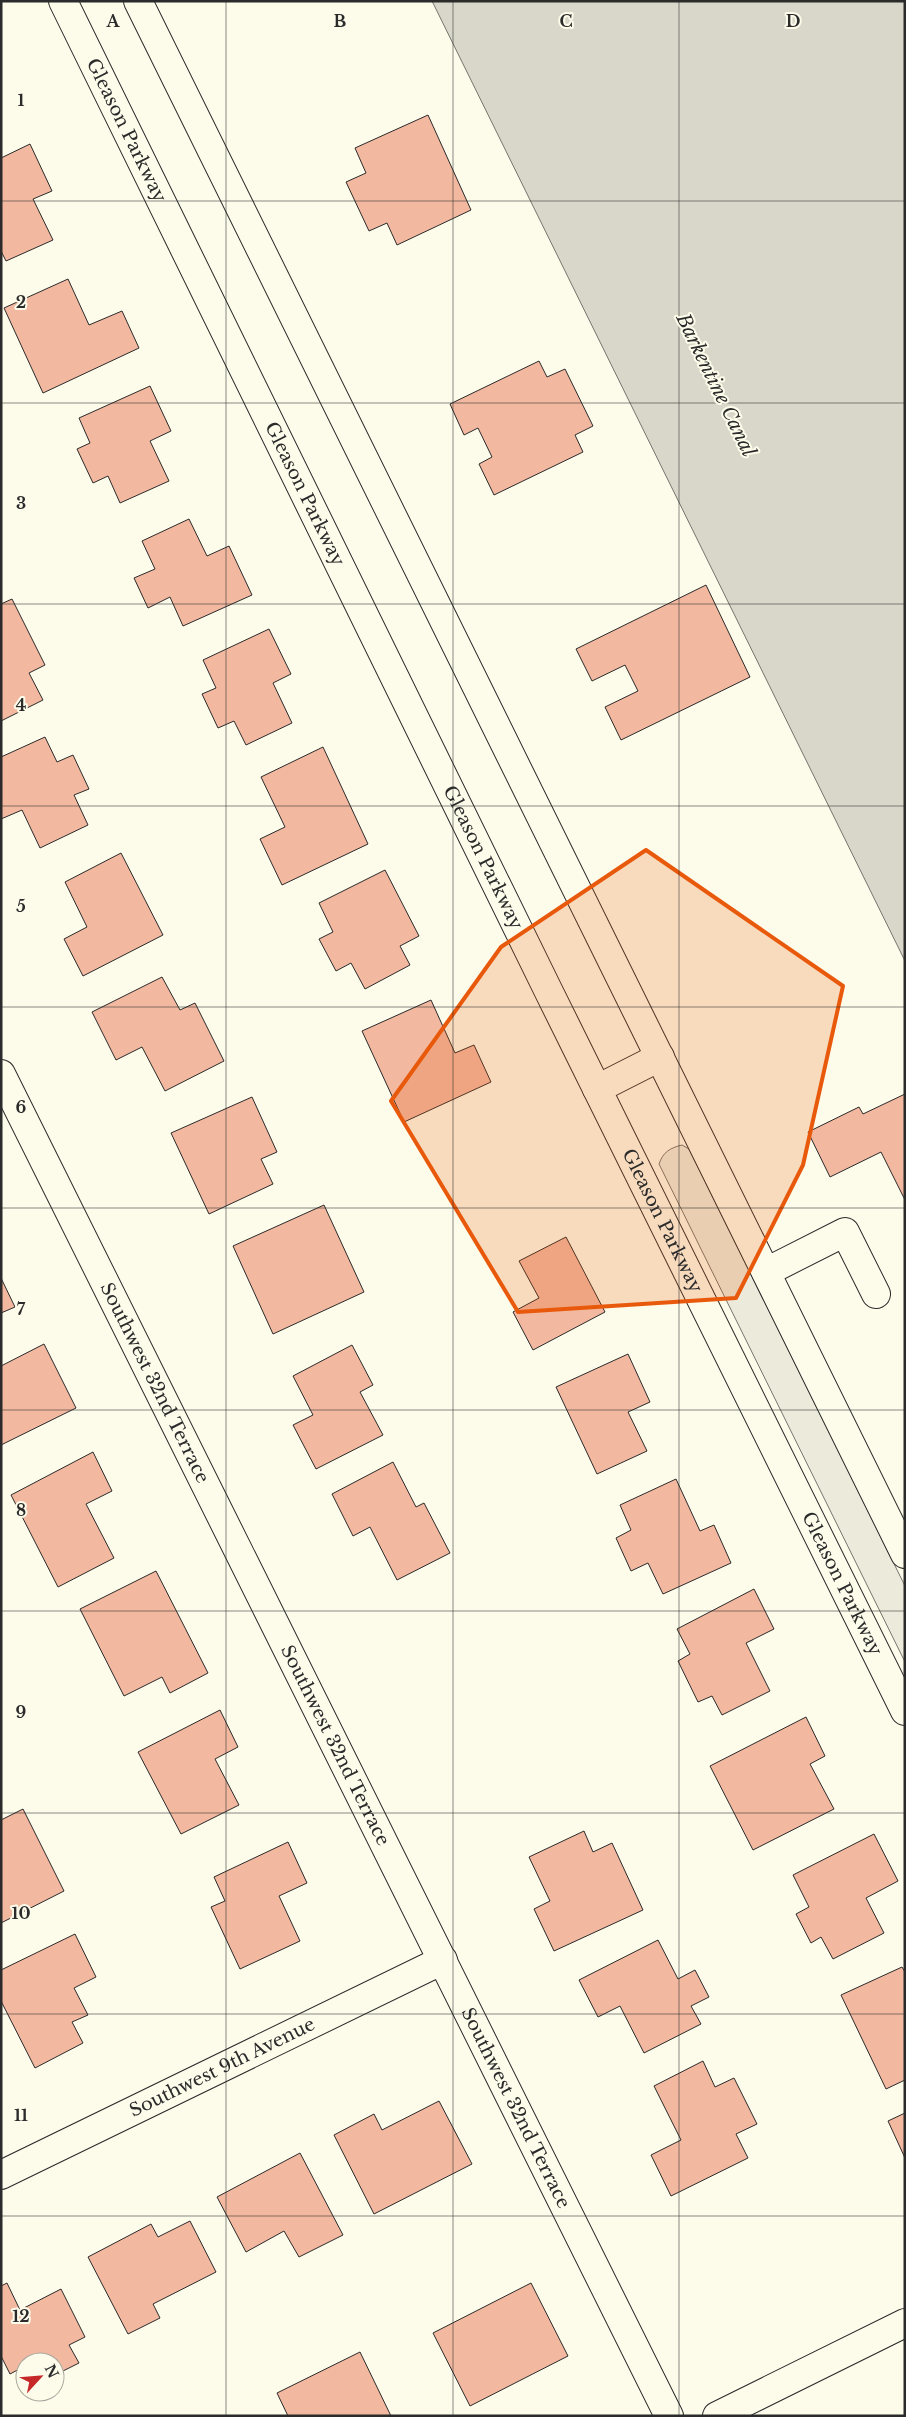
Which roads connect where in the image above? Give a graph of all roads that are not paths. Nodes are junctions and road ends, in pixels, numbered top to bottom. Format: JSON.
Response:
{"nodes":[{"id":1,"x":63,"y":1,"type":"edge"},
{"id":2,"x":138,"y":1,"type":"edge"},
{"id":3,"x":660,"y":1058,"type":"junction"},
{"id":4,"x":1,"y":1074,"type":"edge"},
{"id":5,"x":597,"y":1089,"type":"junction"},
{"id":6,"x":766,"y":1272,"type":"junction"},
{"id":7,"x":876,"y":1294,"type":"dead end"},
{"id":8,"x":901,"y":1537,"type":"edge"},
{"id":9,"x":905,"y":1711,"type":"edge"},
{"id":10,"x":443,"y":1960,"type":"junction"},
{"id":11,"x":1,"y":2175,"type":"edge"},
{"id":12,"x":905,"y":2323,"type":"edge"},
{"id":13,"x":669,"y":2416,"type":"edge"},
{"id":14,"x":717,"y":2416,"type":"edge"}],
"edges":[{"from":1,"to":5,"type":"main road","name":"Gleason Parkway"},
{"from":2,"to":3,"type":"main road"},
{"from":3,"to":5,"type":"main road"},
{"from":3,"to":6,"type":"main road"},
{"from":4,"to":10,"type":"main road","name":"Southwest 32nd Terrace"},
{"from":5,"to":9,"type":"main road","name":"Gleason Parkway"},
{"from":6,"to":7,"type":"main road"},
{"from":6,"to":8,"type":"main road"},
{"from":10,"to":11,"type":"main road","name":"Southwest 9th Avenue"},
{"from":10,"to":13,"type":"main road","name":"Southwest 32nd Terrace"},
{"from":12,"to":14,"type":"main road"}]}
